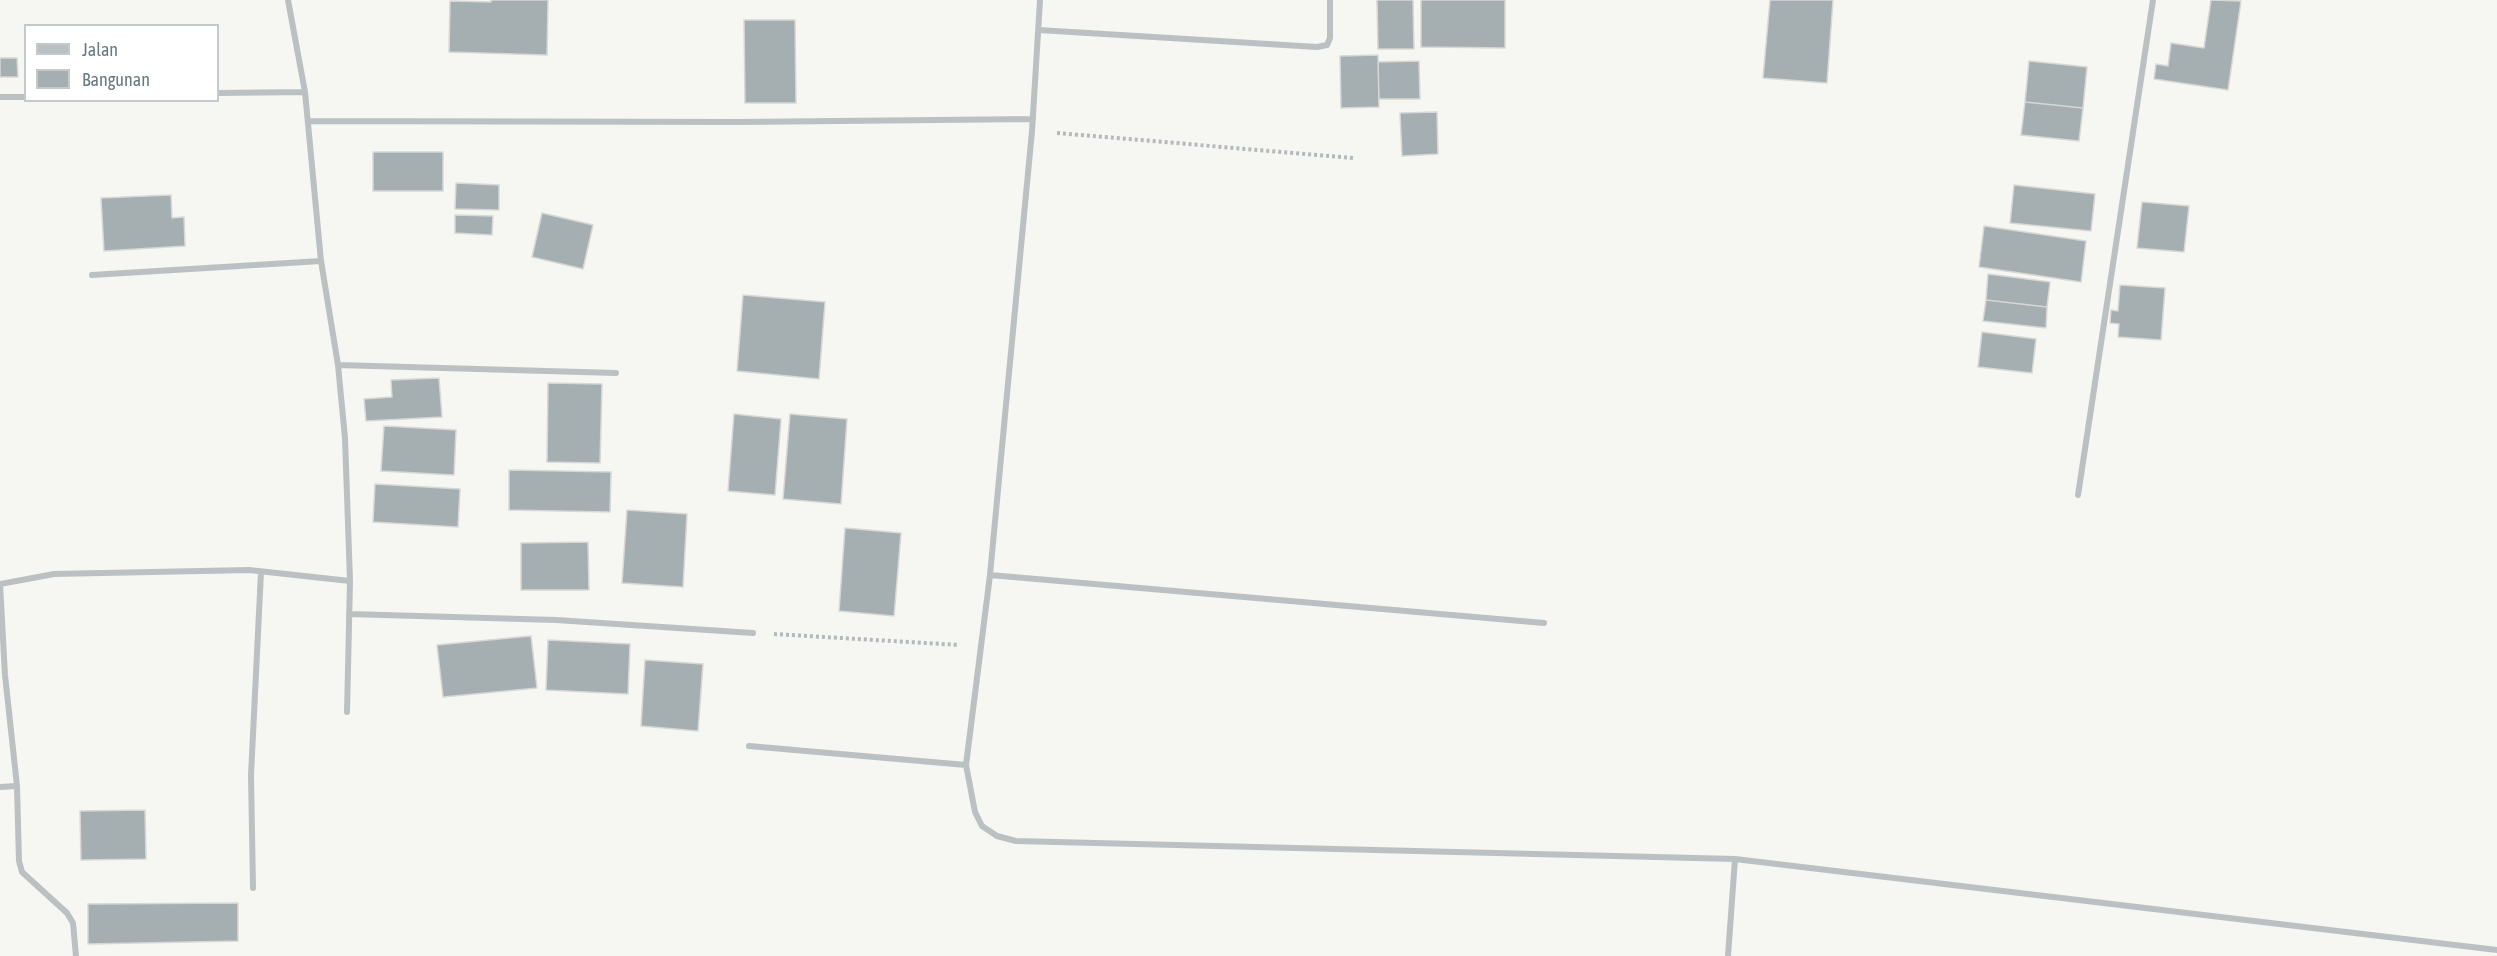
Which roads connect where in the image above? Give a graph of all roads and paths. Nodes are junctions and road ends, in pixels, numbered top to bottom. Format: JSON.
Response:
{"nodes":[{"id":1,"x":288,"y":0,"type":"edge"},
{"id":2,"x":1040,"y":0,"type":"edge"},
{"id":3,"x":1330,"y":0,"type":"edge"},
{"id":4,"x":2153,"y":0,"type":"edge"},
{"id":5,"x":1039,"y":30,"type":"junction"},
{"id":6,"x":305,"y":92,"type":"junction"},
{"id":7,"x":219,"y":93,"type":"edge"},
{"id":8,"x":0,"y":97,"type":"edge"},
{"id":9,"x":24,"y":97,"type":"edge"},
{"id":10,"x":1033,"y":120,"type":"junction"},
{"id":11,"x":308,"y":121,"type":"junction"},
{"id":12,"x":1032,"y":131,"type":"junction"},
{"id":13,"x":1353,"y":158,"type":"dead end"},
{"id":14,"x":321,"y":261,"type":"junction"},
{"id":15,"x":92,"y":275,"type":"dead end"},
{"id":16,"x":338,"y":365,"type":"junction"},
{"id":17,"x":616,"y":373,"type":"dead end"},
{"id":18,"x":2078,"y":495,"type":"dead end"},
{"id":19,"x":261,"y":572,"type":"junction"},
{"id":20,"x":990,"y":575,"type":"junction"},
{"id":21,"x":350,"y":580,"type":"junction"},
{"id":22,"x":0,"y":584,"type":"edge"},
{"id":23,"x":349,"y":614,"type":"junction"},
{"id":24,"x":1544,"y":623,"type":"dead end"},
{"id":25,"x":753,"y":633,"type":"joint"},
{"id":26,"x":980,"y":646,"type":"junction"},
{"id":27,"x":347,"y":712,"type":"dead end"},
{"id":28,"x":749,"y":746,"type":"dead end"},
{"id":29,"x":966,"y":765,"type":"junction"},
{"id":30,"x":17,"y":786,"type":"junction"},
{"id":31,"x":0,"y":787,"type":"edge"},
{"id":32,"x":1734,"y":858,"type":"junction"},
{"id":33,"x":253,"y":888,"type":"dead end"},
{"id":34,"x":2497,"y":950,"type":"edge"},
{"id":35,"x":76,"y":956,"type":"edge"},
{"id":36,"x":1728,"y":956,"type":"edge"}],
"edges":[{"from":1,"to":6,"type":"street"},
{"from":2,"to":5,"type":"street"},
{"from":3,"to":5,"type":"street"},
{"from":4,"to":18,"type":"street"},
{"from":5,"to":10,"type":"street"},
{"from":6,"to":7,"type":"street"},
{"from":6,"to":11,"type":"street"},
{"from":8,"to":9,"type":"street"},
{"from":10,"to":11,"type":"street"},
{"from":10,"to":12,"type":"street"},
{"from":11,"to":14,"type":"street"},
{"from":12,"to":13,"type":"path"},
{"from":12,"to":20,"type":"street"},
{"from":14,"to":15,"type":"street"},
{"from":14,"to":16,"type":"street"},
{"from":16,"to":17,"type":"street"},
{"from":16,"to":21,"type":"street"},
{"from":19,"to":21,"type":"street"},
{"from":19,"to":22,"type":"street"},
{"from":19,"to":33,"type":"street"},
{"from":20,"to":24,"type":"street"},
{"from":20,"to":26,"type":"street"},
{"from":21,"to":23,"type":"street"},
{"from":22,"to":30,"type":"street"},
{"from":23,"to":25,"type":"street"},
{"from":23,"to":27,"type":"street"},
{"from":25,"to":26,"type":"path"},
{"from":26,"to":29,"type":"street"},
{"from":28,"to":29,"type":"street"},
{"from":29,"to":32,"type":"street"},
{"from":30,"to":31,"type":"street"},
{"from":30,"to":35,"type":"street"},
{"from":32,"to":34,"type":"street"},
{"from":32,"to":36,"type":"street"}]}
